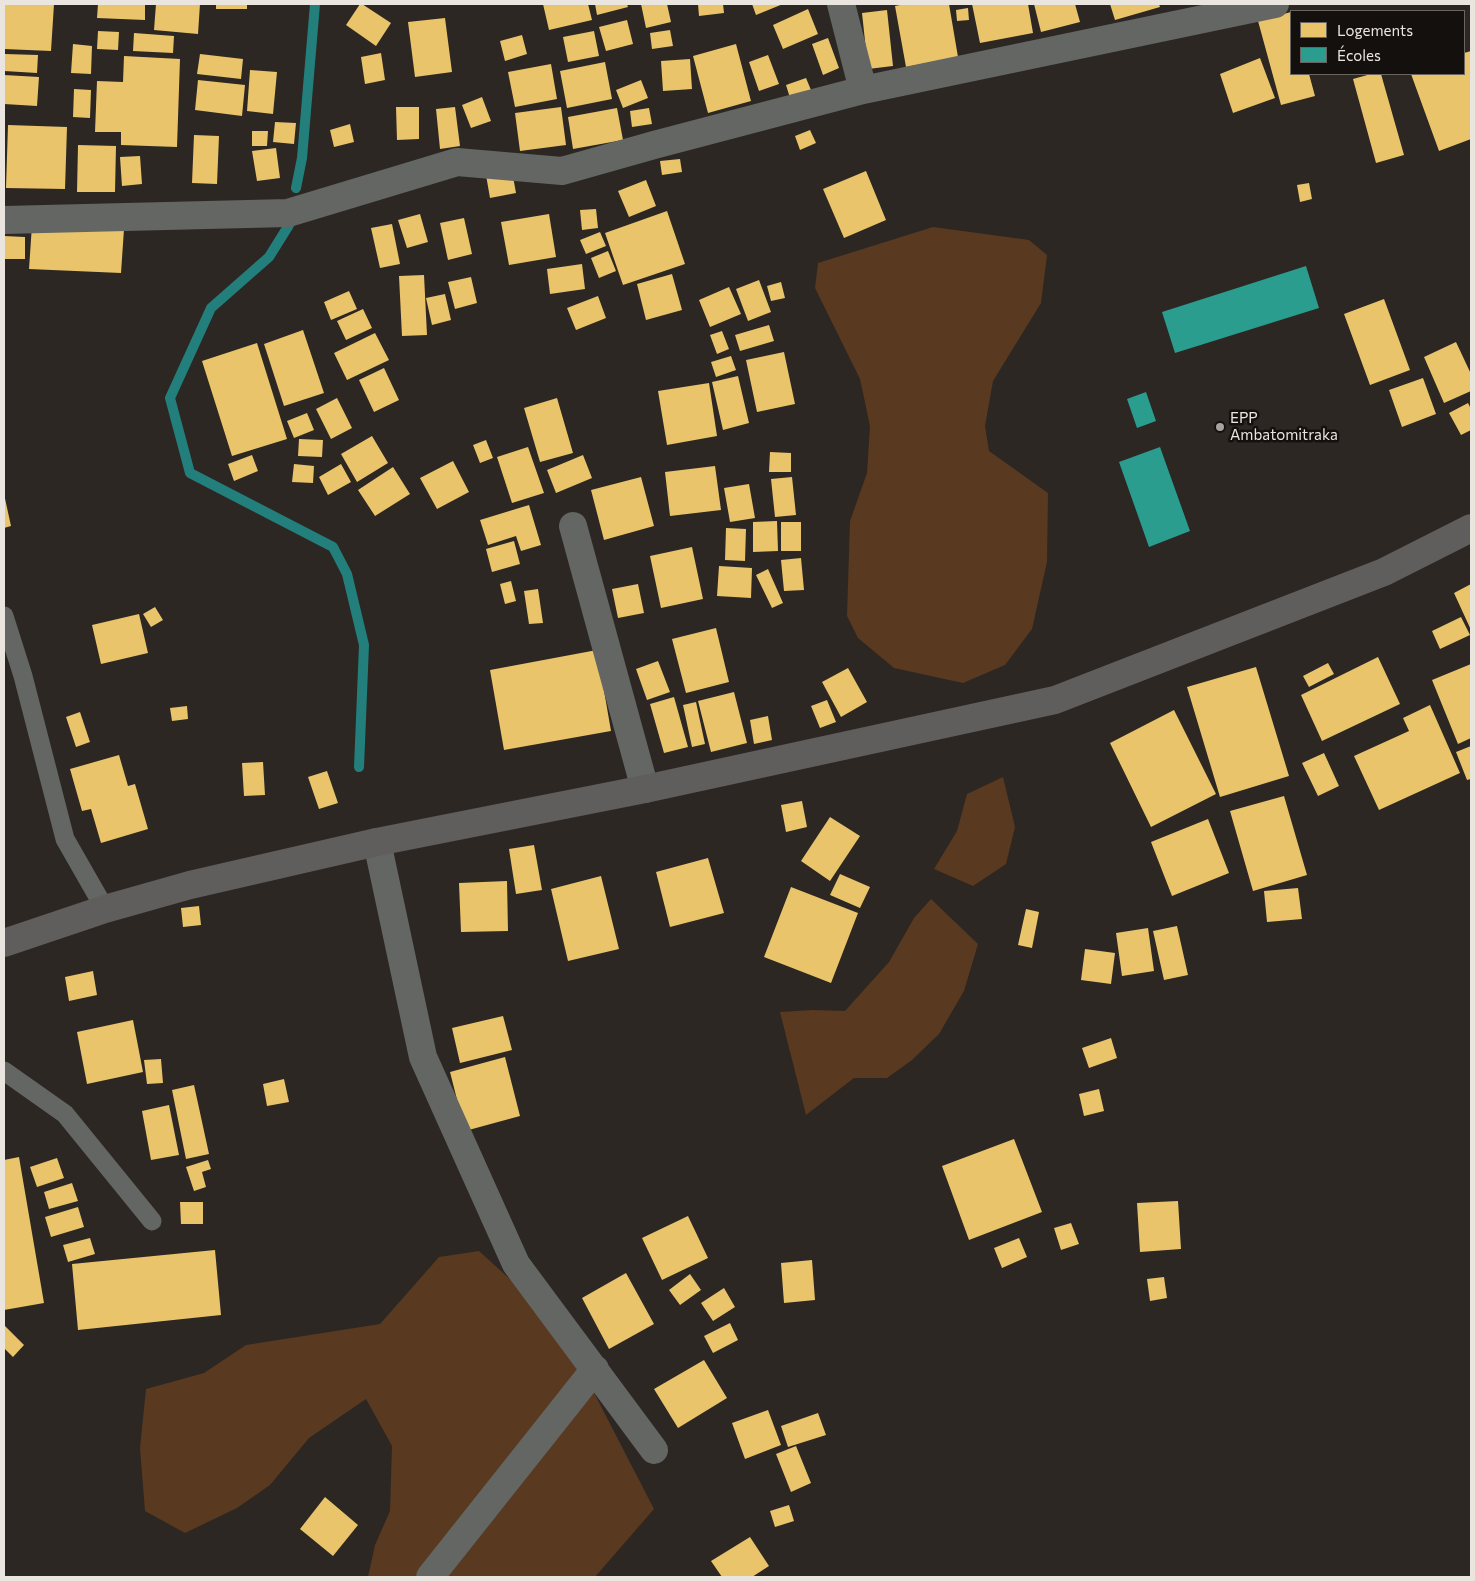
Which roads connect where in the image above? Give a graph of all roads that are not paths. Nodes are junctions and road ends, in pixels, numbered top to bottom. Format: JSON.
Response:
{"nodes":[{"id":1,"x":841,"y":4,"type":"edge"},
{"id":2,"x":1275,"y":4,"type":"edge"},
{"id":3,"x":863,"y":90,"type":"junction"},
{"id":4,"x":4,"y":220,"type":"edge"},
{"id":5,"x":573,"y":526,"type":"dead end"},
{"id":6,"x":1471,"y":528,"type":"edge"},
{"id":7,"x":4,"y":616,"type":"edge"},
{"id":8,"x":645,"y":789,"type":"junction"},
{"id":9,"x":377,"y":842,"type":"junction"},
{"id":10,"x":105,"y":909,"type":"junction"},
{"id":11,"x":4,"y":943,"type":"edge"},
{"id":12,"x":4,"y":1071,"type":"edge"},
{"id":13,"x":152,"y":1221,"type":"dead end"},
{"id":14,"x":595,"y":1370,"type":"junction"},
{"id":15,"x":654,"y":1450,"type":"dead end"},
{"id":16,"x":430,"y":1577,"type":"edge"}],
"edges":[{"from":1,"to":3,"type":"street"},
{"from":2,"to":3,"type":"street"},
{"from":3,"to":4,"type":"street"},
{"from":5,"to":8,"type":"street"},
{"from":6,"to":8,"type":"main road"},
{"from":7,"to":10,"type":"lane"},
{"from":8,"to":9,"type":"main road"},
{"from":9,"to":10,"type":"main road"},
{"from":9,"to":14,"type":"street"},
{"from":10,"to":11,"type":"main road"},
{"from":12,"to":13,"type":"lane"},
{"from":14,"to":15,"type":"street"},
{"from":14,"to":16,"type":"street"}]}
